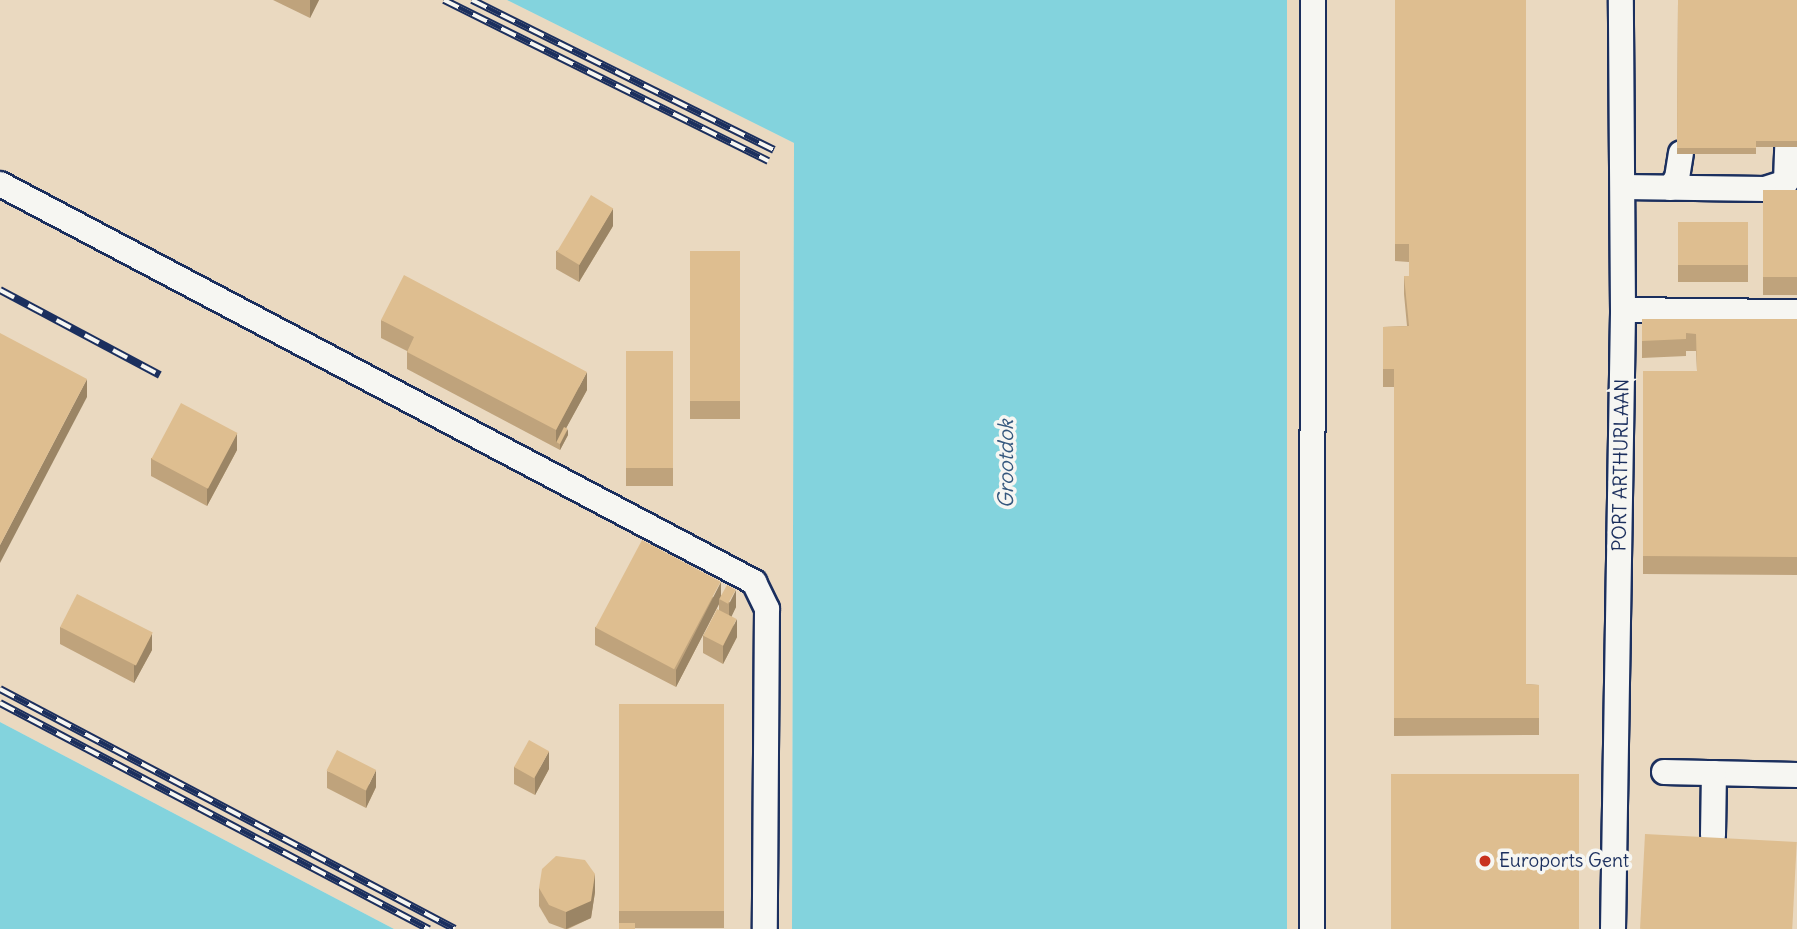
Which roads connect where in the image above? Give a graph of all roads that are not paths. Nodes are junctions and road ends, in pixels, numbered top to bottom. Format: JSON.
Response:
{"nodes":[{"id":1,"x":1313,"y":0,"type":"edge"},
{"id":2,"x":1622,"y":0,"type":"edge"},
{"id":3,"x":1787,"y":147,"type":"edge"},
{"id":4,"x":1681,"y":153,"type":"edge"},
{"id":5,"x":0,"y":184,"type":"edge"},
{"id":6,"x":1623,"y":187,"type":"junction"},
{"id":7,"x":1670,"y":188,"type":"junction"},
{"id":8,"x":1623,"y":310,"type":"junction"},
{"id":9,"x":1797,"y":312,"type":"edge"},
{"id":10,"x":1623,"y":376,"type":"junction"},
{"id":11,"x":1649,"y":376,"type":"edge"},
{"id":12,"x":1664,"y":772,"type":"dead end"},
{"id":13,"x":1714,"y":773,"type":"junction"},
{"id":14,"x":1797,"y":775,"type":"edge"},
{"id":15,"x":1713,"y":835,"type":"edge"},
{"id":16,"x":765,"y":929,"type":"edge"},
{"id":17,"x":1312,"y":929,"type":"edge"},
{"id":18,"x":1613,"y":929,"type":"edge"}],
"edges":[{"from":1,"to":17,"type":"street"},
{"from":2,"to":6,"type":"street","name":"PORT ARTHURLAAN"},
{"from":3,"to":7,"type":"street"},
{"from":4,"to":7,"type":"street"},
{"from":5,"to":16,"type":"street"},
{"from":6,"to":7,"type":"street"},
{"from":6,"to":8,"type":"street","name":"PORT ARTHURLAAN"},
{"from":8,"to":9,"type":"street"},
{"from":8,"to":10,"type":"street","name":"PORT ARTHURLAAN"},
{"from":10,"to":11,"type":"street"},
{"from":10,"to":18,"type":"street","name":"PORT ARTHURLAAN"},
{"from":12,"to":13,"type":"street"},
{"from":13,"to":14,"type":"street"},
{"from":13,"to":15,"type":"street"}]}
